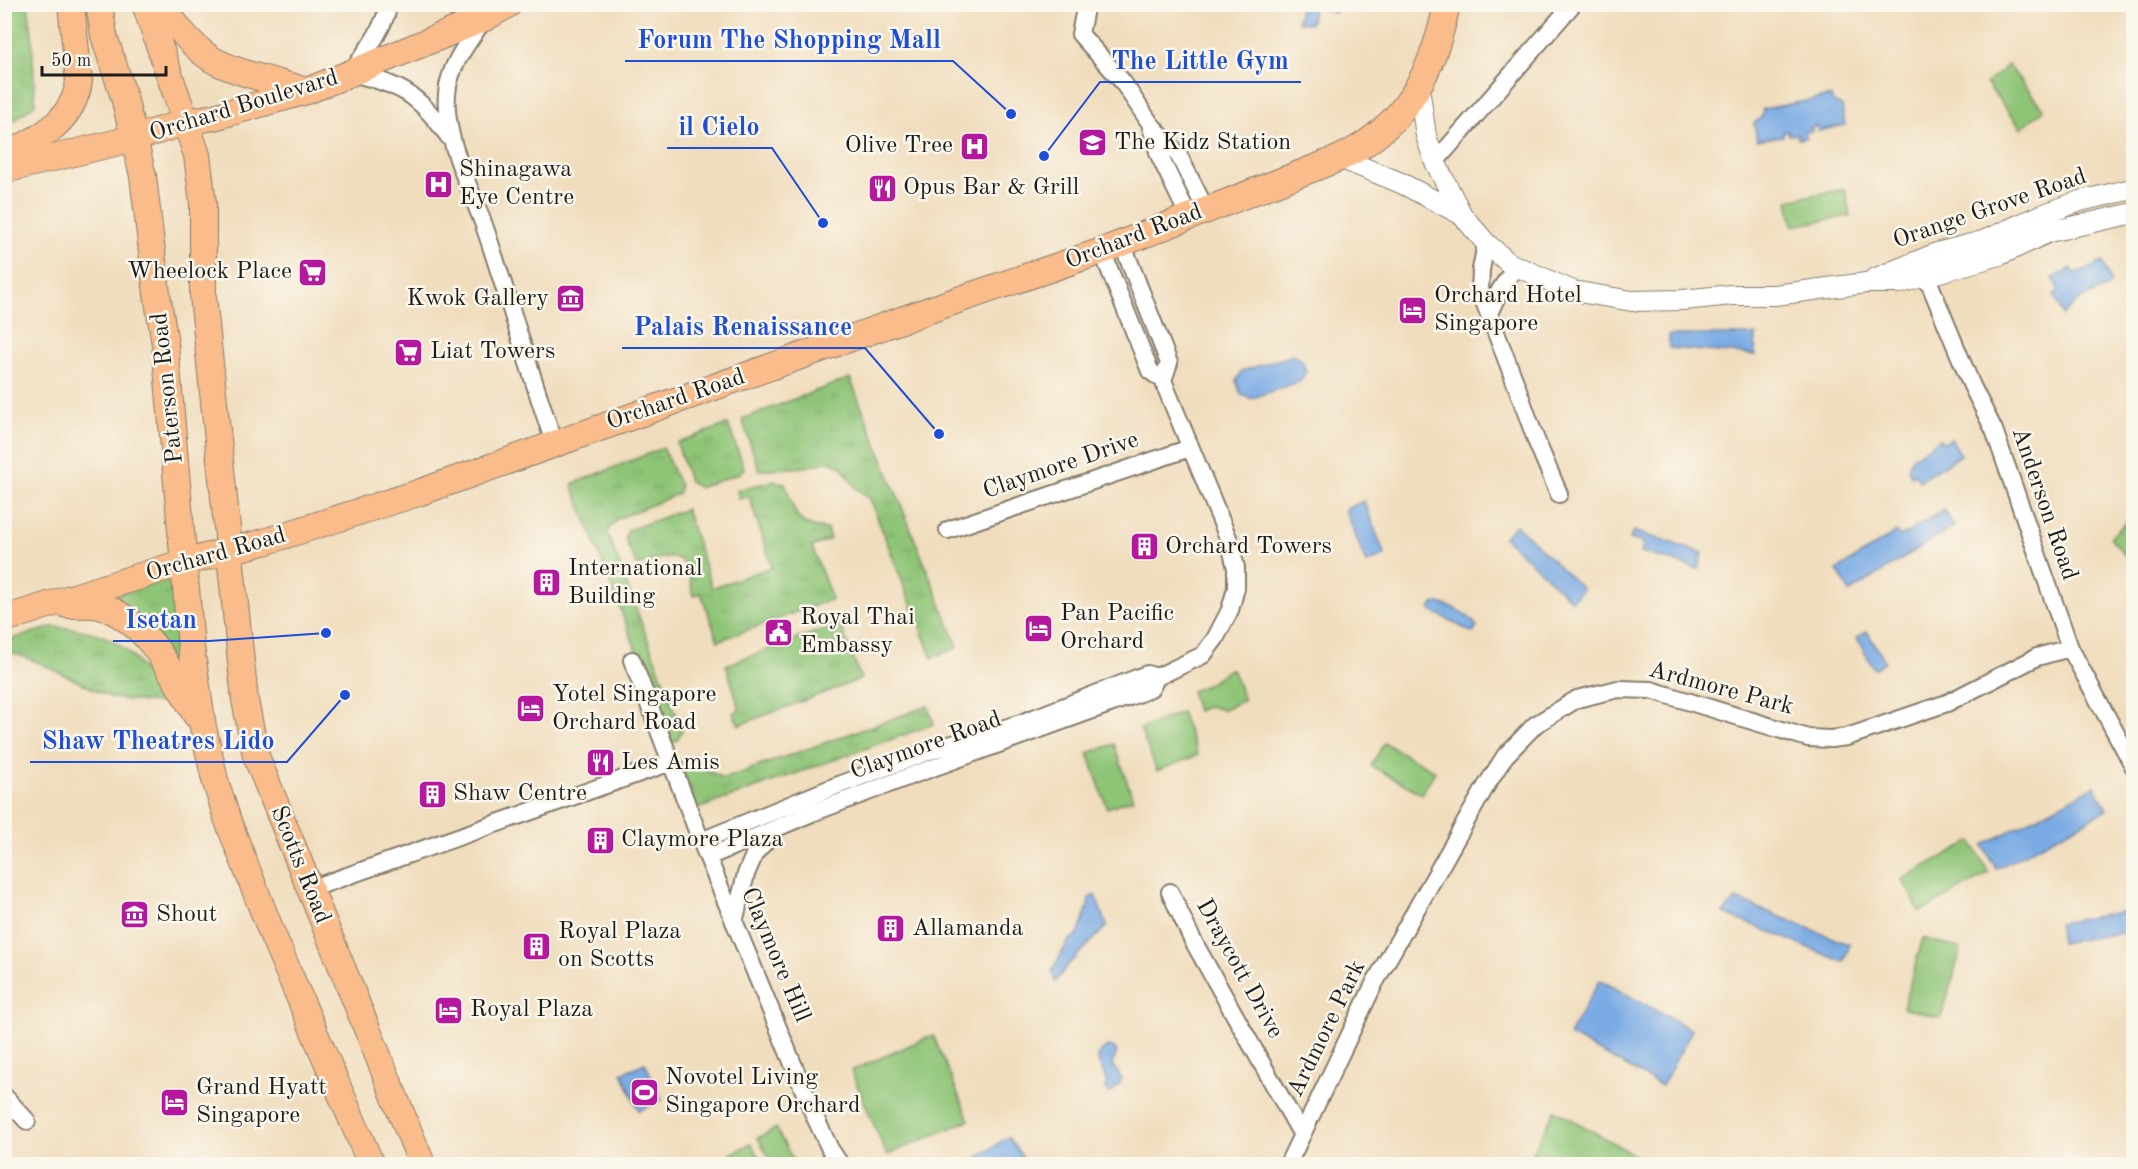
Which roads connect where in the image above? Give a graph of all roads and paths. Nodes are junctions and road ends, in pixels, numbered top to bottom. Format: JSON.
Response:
{"nodes":[{"id":1,"x":71,"y":4,"type":"edge"},
{"id":2,"x":99,"y":4,"type":"edge"},
{"id":3,"x":145,"y":4,"type":"edge"},
{"id":4,"x":161,"y":4,"type":"edge"},
{"id":5,"x":389,"y":4,"type":"edge"},
{"id":6,"x":445,"y":4,"type":"edge"},
{"id":7,"x":509,"y":4,"type":"edge"},
{"id":8,"x":1086,"y":4,"type":"edge"},
{"id":9,"x":1447,"y":4,"type":"edge"},
{"id":10,"x":1573,"y":4,"type":"edge"},
{"id":11,"x":485,"y":18,"type":"junction"},
{"id":12,"x":351,"y":73,"type":"junction"},
{"id":13,"x":1419,"y":87,"type":"junction"},
{"id":14,"x":307,"y":91,"type":"junction"},
{"id":15,"x":186,"y":122,"type":"junction"},
{"id":16,"x":135,"y":138,"type":"junction"},
{"id":17,"x":453,"y":144,"type":"junction"},
{"id":18,"x":4,"y":156,"type":"edge"},
{"id":19,"x":1340,"y":158,"type":"junction"},
{"id":20,"x":1435,"y":162,"type":"junction"},
{"id":21,"x":4,"y":170,"type":"edge"},
{"id":22,"x":2133,"y":190,"type":"edge"},
{"id":23,"x":2133,"y":213,"type":"edge"},
{"id":24,"x":1197,"y":214,"type":"junction"},
{"id":25,"x":1462,"y":215,"type":"junction"},
{"id":26,"x":1486,"y":243,"type":"junction"},
{"id":27,"x":1112,"y":247,"type":"junction"},
{"id":28,"x":1937,"y":253,"type":"junction"},
{"id":29,"x":1515,"y":267,"type":"junction"},
{"id":30,"x":1926,"y":275,"type":"junction"},
{"id":31,"x":1866,"y":283,"type":"junction"},
{"id":32,"x":1489,"y":313,"type":"junction"},
{"id":33,"x":554,"y":442,"type":"junction"},
{"id":34,"x":1190,"y":448,"type":"junction"},
{"id":35,"x":1557,"y":490,"type":"dead end"},
{"id":36,"x":948,"y":530,"type":"dead end"},
{"id":37,"x":230,"y":551,"type":"junction"},
{"id":38,"x":185,"y":562,"type":"junction"},
{"id":39,"x":49,"y":605,"type":"junction"},
{"id":40,"x":4,"y":619,"type":"edge"},
{"id":41,"x":2070,"y":648,"type":"junction"},
{"id":42,"x":632,"y":660,"type":"dead end"},
{"id":43,"x":1157,"y":677,"type":"junction"},
{"id":44,"x":203,"y":727,"type":"junction"},
{"id":45,"x":671,"y":762,"type":"junction"},
{"id":46,"x":2133,"y":768,"type":"edge"},
{"id":47,"x":776,"y":829,"type":"junction"},
{"id":48,"x":704,"y":849,"type":"junction"},
{"id":49,"x":309,"y":889,"type":"junction"},
{"id":50,"x":1170,"y":892,"type":"dead end"},
{"id":51,"x":734,"y":922,"type":"junction"},
{"id":52,"x":4,"y":1096,"type":"edge"},
{"id":53,"x":27,"y":1121,"type":"dead end"},
{"id":54,"x":1302,"y":1135,"type":"junction"},
{"id":55,"x":371,"y":1164,"type":"edge"},
{"id":56,"x":422,"y":1164,"type":"edge"},
{"id":57,"x":840,"y":1164,"type":"edge"},
{"id":58,"x":1288,"y":1164,"type":"edge"}],
"edges":[{"from":1,"to":18,"type":"main road"},
{"from":2,"to":16,"type":"main road","name":"Paterson Road"},
{"from":3,"to":15,"type":"main road","name":"Paterson Road"},
{"from":4,"to":14,"type":"main road"},
{"from":5,"to":12,"type":"street"},
{"from":6,"to":11,"type":"street"},
{"from":7,"to":11,"type":"main road","name":"Orchard Boulevard"},
{"from":8,"to":24,"type":"street"},
{"from":9,"to":13,"type":"main road","name":"Orchard Road"},
{"from":10,"to":20,"type":"street"},
{"from":11,"to":12,"type":"main road","name":"Orchard Boulevard"},
{"from":11,"to":17,"type":"street"},
{"from":12,"to":14,"type":"main road","name":"Orchard Boulevard"},
{"from":12,"to":17,"type":"street"},
{"from":13,"to":19,"type":"main road","name":"Orchard Road"},
{"from":13,"to":20,"type":"street","name":"Orange Grove Road"},
{"from":14,"to":15,"type":"main road","name":"Orchard Boulevard"},
{"from":15,"to":16,"type":"main road","name":"Orchard Boulevard"},
{"from":15,"to":37,"type":"main road","name":"Paterson Road"},
{"from":16,"to":21,"type":"main road","name":"Orchard Boulevard"},
{"from":16,"to":38,"type":"main road","name":"Paterson Road"},
{"from":17,"to":33,"type":"street"},
{"from":19,"to":24,"type":"main road","name":"Orchard Road"},
{"from":19,"to":25,"type":"street","name":"Orange Grove Road"},
{"from":20,"to":25,"type":"street","name":"Orange Grove Road"},
{"from":22,"to":28,"type":"street","name":"Orange Grove Road"},
{"from":23,"to":30,"type":"street","name":"Orange Grove Road"},
{"from":24,"to":27,"type":"main road","name":"Orchard Road"},
{"from":25,"to":26,"type":"street","name":"Orange Grove Road"},
{"from":26,"to":29,"type":"street","name":"Orange Grove Road"},
{"from":26,"to":32,"type":"street"},
{"from":27,"to":33,"type":"main road","name":"Orchard Road"},
{"from":27,"to":34,"type":"street","name":"Claymore Road"},
{"from":28,"to":30,"type":"street"},
{"from":28,"to":31,"type":"street","name":"Orange Grove Road"},
{"from":29,"to":31,"type":"street","name":"Orange Grove Road"},
{"from":29,"to":32,"type":"street"},
{"from":30,"to":31,"type":"street","name":"Orange Grove Road"},
{"from":30,"to":41,"type":"street","name":"Anderson Road"},
{"from":32,"to":35,"type":"street"},
{"from":33,"to":37,"type":"main road","name":"Orchard Road"},
{"from":34,"to":36,"type":"street","name":"Claymore Drive"},
{"from":34,"to":43,"type":"street","name":"Claymore Road"},
{"from":37,"to":38,"type":"main road","name":"Orchard Road"},
{"from":37,"to":49,"type":"main road","name":"Scotts Road"},
{"from":38,"to":39,"type":"main road","name":"Orchard Road"},
{"from":38,"to":44,"type":"main road","name":"Scotts Road"},
{"from":39,"to":40,"type":"main road","name":"Orchard Road"},
{"from":39,"to":44,"type":"main road"},
{"from":41,"to":46,"type":"street","name":"Anderson Road"},
{"from":41,"to":54,"type":"street","name":"Ardmore Park"},
{"from":42,"to":45,"type":"street","name":"Claymore Hill"},
{"from":43,"to":47,"type":"street","name":"Claymore Road"},
{"from":43,"to":48,"type":"street","name":"Claymore Road"},
{"from":44,"to":55,"type":"main road","name":"Scotts Road"},
{"from":45,"to":48,"type":"street","name":"Claymore Hill"},
{"from":45,"to":49,"type":"street"},
{"from":47,"to":48,"type":"street","name":"Claymore Road"},
{"from":47,"to":51,"type":"street"},
{"from":48,"to":51,"type":"street","name":"Claymore Hill"},
{"from":49,"to":56,"type":"main road","name":"Scotts Road"},
{"from":50,"to":54,"type":"street","name":"Draycott Drive"},
{"from":51,"to":57,"type":"street","name":"Claymore Hill"},
{"from":52,"to":53,"type":"street"},
{"from":54,"to":58,"type":"street"}]}
